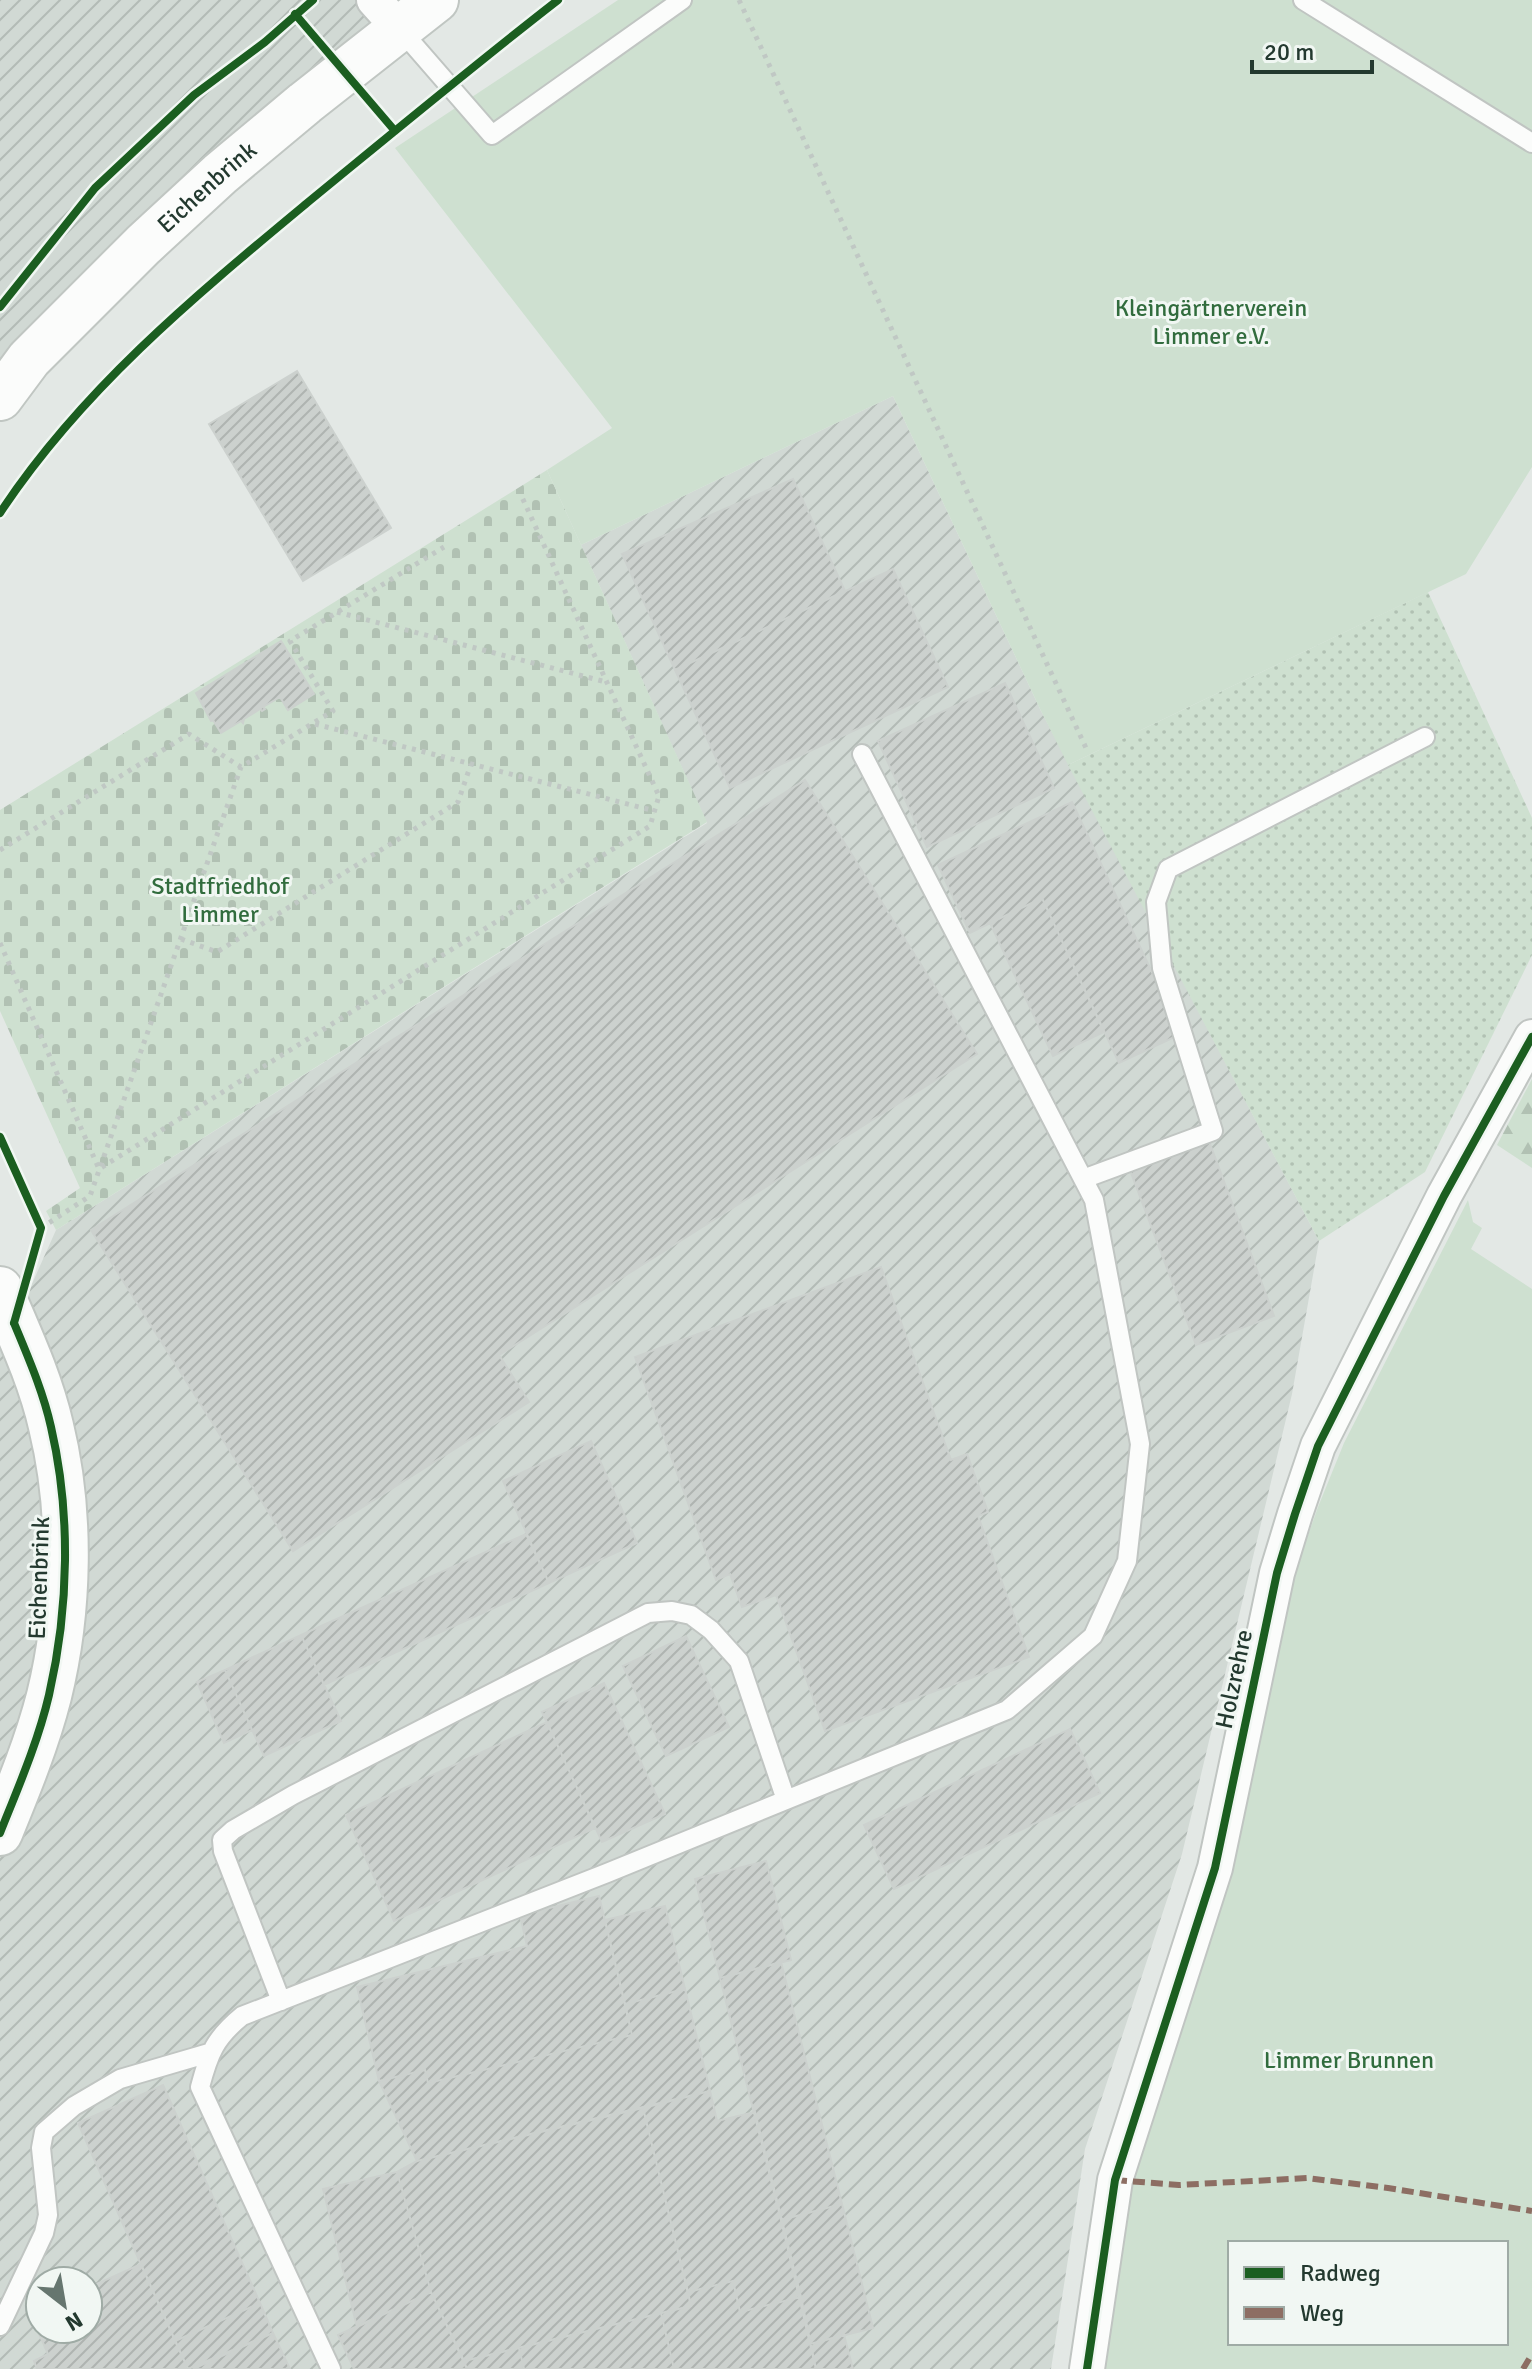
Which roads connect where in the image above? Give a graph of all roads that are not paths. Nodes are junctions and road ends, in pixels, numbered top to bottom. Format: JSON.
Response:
{"nodes":[{"id":1,"x":436,"y":0,"type":"edge"},
{"id":2,"x":682,"y":0,"type":"edge"},
{"id":3,"x":1303,"y":0,"type":"edge"},
{"id":4,"x":386,"y":14,"type":"edge"},
{"id":5,"x":1532,"y":143,"type":"edge"},
{"id":6,"x":0,"y":398,"type":"edge"},
{"id":7,"x":1425,"y":737,"type":"dead end"},
{"id":8,"x":862,"y":754,"type":"dead end"},
{"id":9,"x":1532,"y":1037,"type":"edge"},
{"id":10,"x":1083,"y":1179,"type":"junction"},
{"id":11,"x":0,"y":1289,"type":"edge"},
{"id":12,"x":786,"y":1800,"type":"junction"},
{"id":13,"x":0,"y":1833,"type":"edge"},
{"id":14,"x":281,"y":2001,"type":"junction"},
{"id":15,"x":209,"y":2053,"type":"junction"},
{"id":16,"x":0,"y":2326,"type":"edge"},
{"id":17,"x":331,"y":2369,"type":"edge"},
{"id":18,"x":1087,"y":2369,"type":"edge"}],
"edges":[{"from":1,"to":4,"type":"main road","name":"Eichenbrink"},
{"from":2,"to":4,"type":"lane"},
{"from":3,"to":5,"type":"lane"},
{"from":4,"to":6,"type":"main road","name":"Eichenbrink"},
{"from":7,"to":10,"type":"lane"},
{"from":8,"to":10,"type":"lane"},
{"from":9,"to":18,"type":"street","name":"Holzrehre"},
{"from":10,"to":12,"type":"lane"},
{"from":11,"to":13,"type":"main road","name":"Eichenbrink"},
{"from":12,"to":14,"type":"lane"},
{"from":12,"to":14,"type":"lane"},
{"from":14,"to":15,"type":"lane"},
{"from":15,"to":16,"type":"lane"},
{"from":15,"to":17,"type":"lane"}]}
